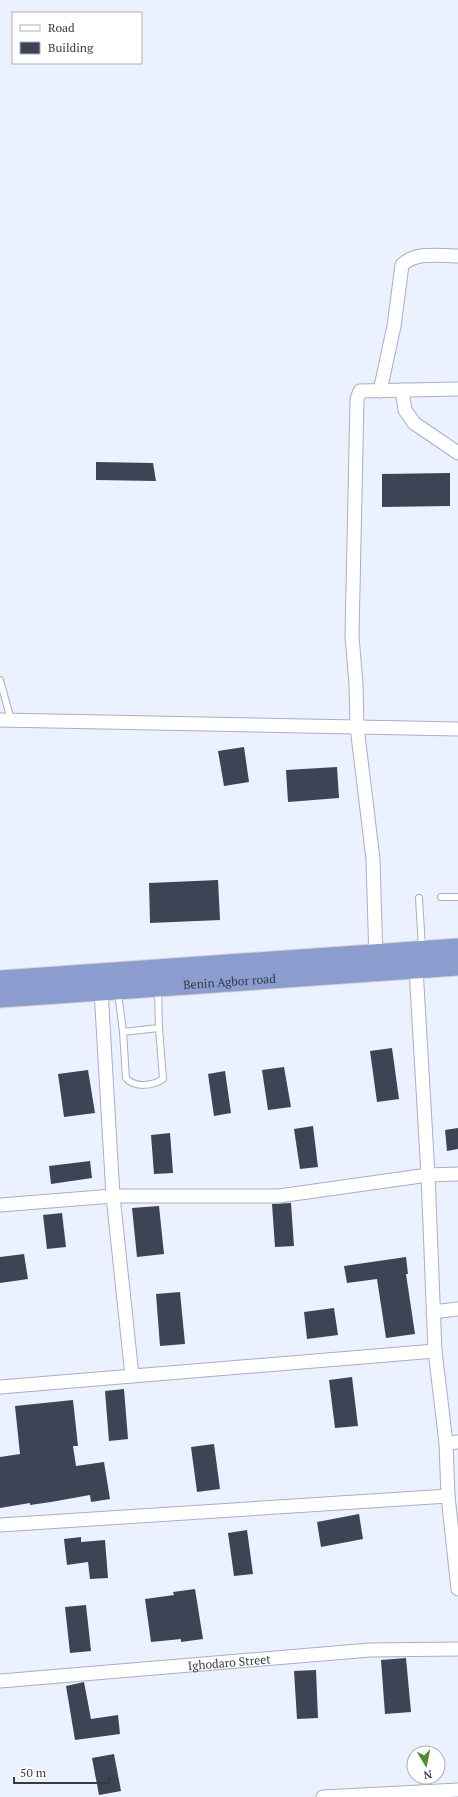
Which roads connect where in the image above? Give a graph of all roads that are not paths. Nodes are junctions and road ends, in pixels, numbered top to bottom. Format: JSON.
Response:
{"nodes":[{"id":1,"x":458,"y":256,"type":"edge"},
{"id":2,"x":458,"y":389,"type":"edge"},
{"id":3,"x":402,"y":390,"type":"junction"},
{"id":4,"x":380,"y":391,"type":"junction"},
{"id":5,"x":458,"y":453,"type":"edge"},
{"id":6,"x":0,"y":680,"type":"edge"},
{"id":7,"x":6,"y":720,"type":"edge"},
{"id":8,"x":358,"y":727,"type":"junction"},
{"id":9,"x":458,"y":729,"type":"edge"},
{"id":10,"x":458,"y":896,"type":"edge"},
{"id":11,"x":441,"y":897,"type":"dead end"},
{"id":12,"x":419,"y":898,"type":"dead end"},
{"id":13,"x":458,"y":949,"type":"edge"},
{"id":14,"x":419,"y":960,"type":"junction"},
{"id":15,"x":376,"y":962,"type":"junction"},
{"id":16,"x":458,"y":965,"type":"edge"},
{"id":17,"x":0,"y":981,"type":"edge"},
{"id":18,"x":158,"y":986,"type":"junction"},
{"id":19,"x":109,"y":990,"type":"junction"},
{"id":20,"x":0,"y":997,"type":"edge"},
{"id":21,"x":159,"y":1028,"type":"junction"},
{"id":22,"x":123,"y":1032,"type":"junction"},
{"id":23,"x":458,"y":1174,"type":"edge"},
{"id":24,"x":428,"y":1175,"type":"junction"},
{"id":25,"x":113,"y":1196,"type":"junction"},
{"id":26,"x":0,"y":1206,"type":"edge"},
{"id":27,"x":458,"y":1309,"type":"edge"},
{"id":28,"x":433,"y":1312,"type":"junction"},
{"id":29,"x":435,"y":1352,"type":"junction"},
{"id":30,"x":132,"y":1376,"type":"junction"},
{"id":31,"x":0,"y":1387,"type":"edge"},
{"id":32,"x":452,"y":1442,"type":"edge"},
{"id":33,"x":448,"y":1496,"type":"junction"},
{"id":34,"x":0,"y":1525,"type":"edge"},
{"id":35,"x":458,"y":1589,"type":"edge"},
{"id":36,"x":458,"y":1649,"type":"edge"},
{"id":37,"x":0,"y":1680,"type":"edge"},
{"id":38,"x":458,"y":1790,"type":"edge"},
{"id":39,"x":370,"y":1796,"type":"edge"},
{"id":40,"x":323,"y":1797,"type":"edge"}],
"edges":[{"from":1,"to":4,"type":"street"},
{"from":2,"to":3,"type":"street"},
{"from":3,"to":4,"type":"street"},
{"from":3,"to":5,"type":"street"},
{"from":4,"to":8,"type":"street"},
{"from":6,"to":7,"type":"lane"},
{"from":7,"to":8,"type":"street"},
{"from":8,"to":9,"type":"street"},
{"from":8,"to":15,"type":"street"},
{"from":10,"to":11,"type":"lane"},
{"from":12,"to":14,"type":"lane"},
{"from":13,"to":14,"type":"highway","name":"Benin Agbor road"},
{"from":14,"to":15,"type":"highway","name":"Benin Agbor road"},
{"from":14,"to":16,"type":"highway","name":"Benin Agbor road"},
{"from":14,"to":24,"type":"street"},
{"from":15,"to":17,"type":"highway","name":"Benin Agbor road"},
{"from":15,"to":18,"type":"highway","name":"Benin Agbor road"},
{"from":18,"to":19,"type":"highway","name":"Benin Agbor road"},
{"from":18,"to":21,"type":"lane"},
{"from":19,"to":20,"type":"highway","name":"Benin Agbor road"},
{"from":19,"to":22,"type":"lane"},
{"from":19,"to":25,"type":"street"},
{"from":21,"to":22,"type":"lane"},
{"from":21,"to":22,"type":"lane"},
{"from":23,"to":24,"type":"street"},
{"from":24,"to":25,"type":"street"},
{"from":24,"to":28,"type":"street"},
{"from":25,"to":26,"type":"street"},
{"from":25,"to":30,"type":"street"},
{"from":27,"to":28,"type":"street"},
{"from":28,"to":29,"type":"street"},
{"from":29,"to":30,"type":"street"},
{"from":29,"to":32,"type":"street"},
{"from":30,"to":31,"type":"street"},
{"from":32,"to":33,"type":"street"},
{"from":33,"to":34,"type":"street"},
{"from":33,"to":35,"type":"street"},
{"from":36,"to":37,"type":"street","name":"Ighodaro Street"},
{"from":38,"to":39,"type":"street"},
{"from":39,"to":40,"type":"street"}]}
